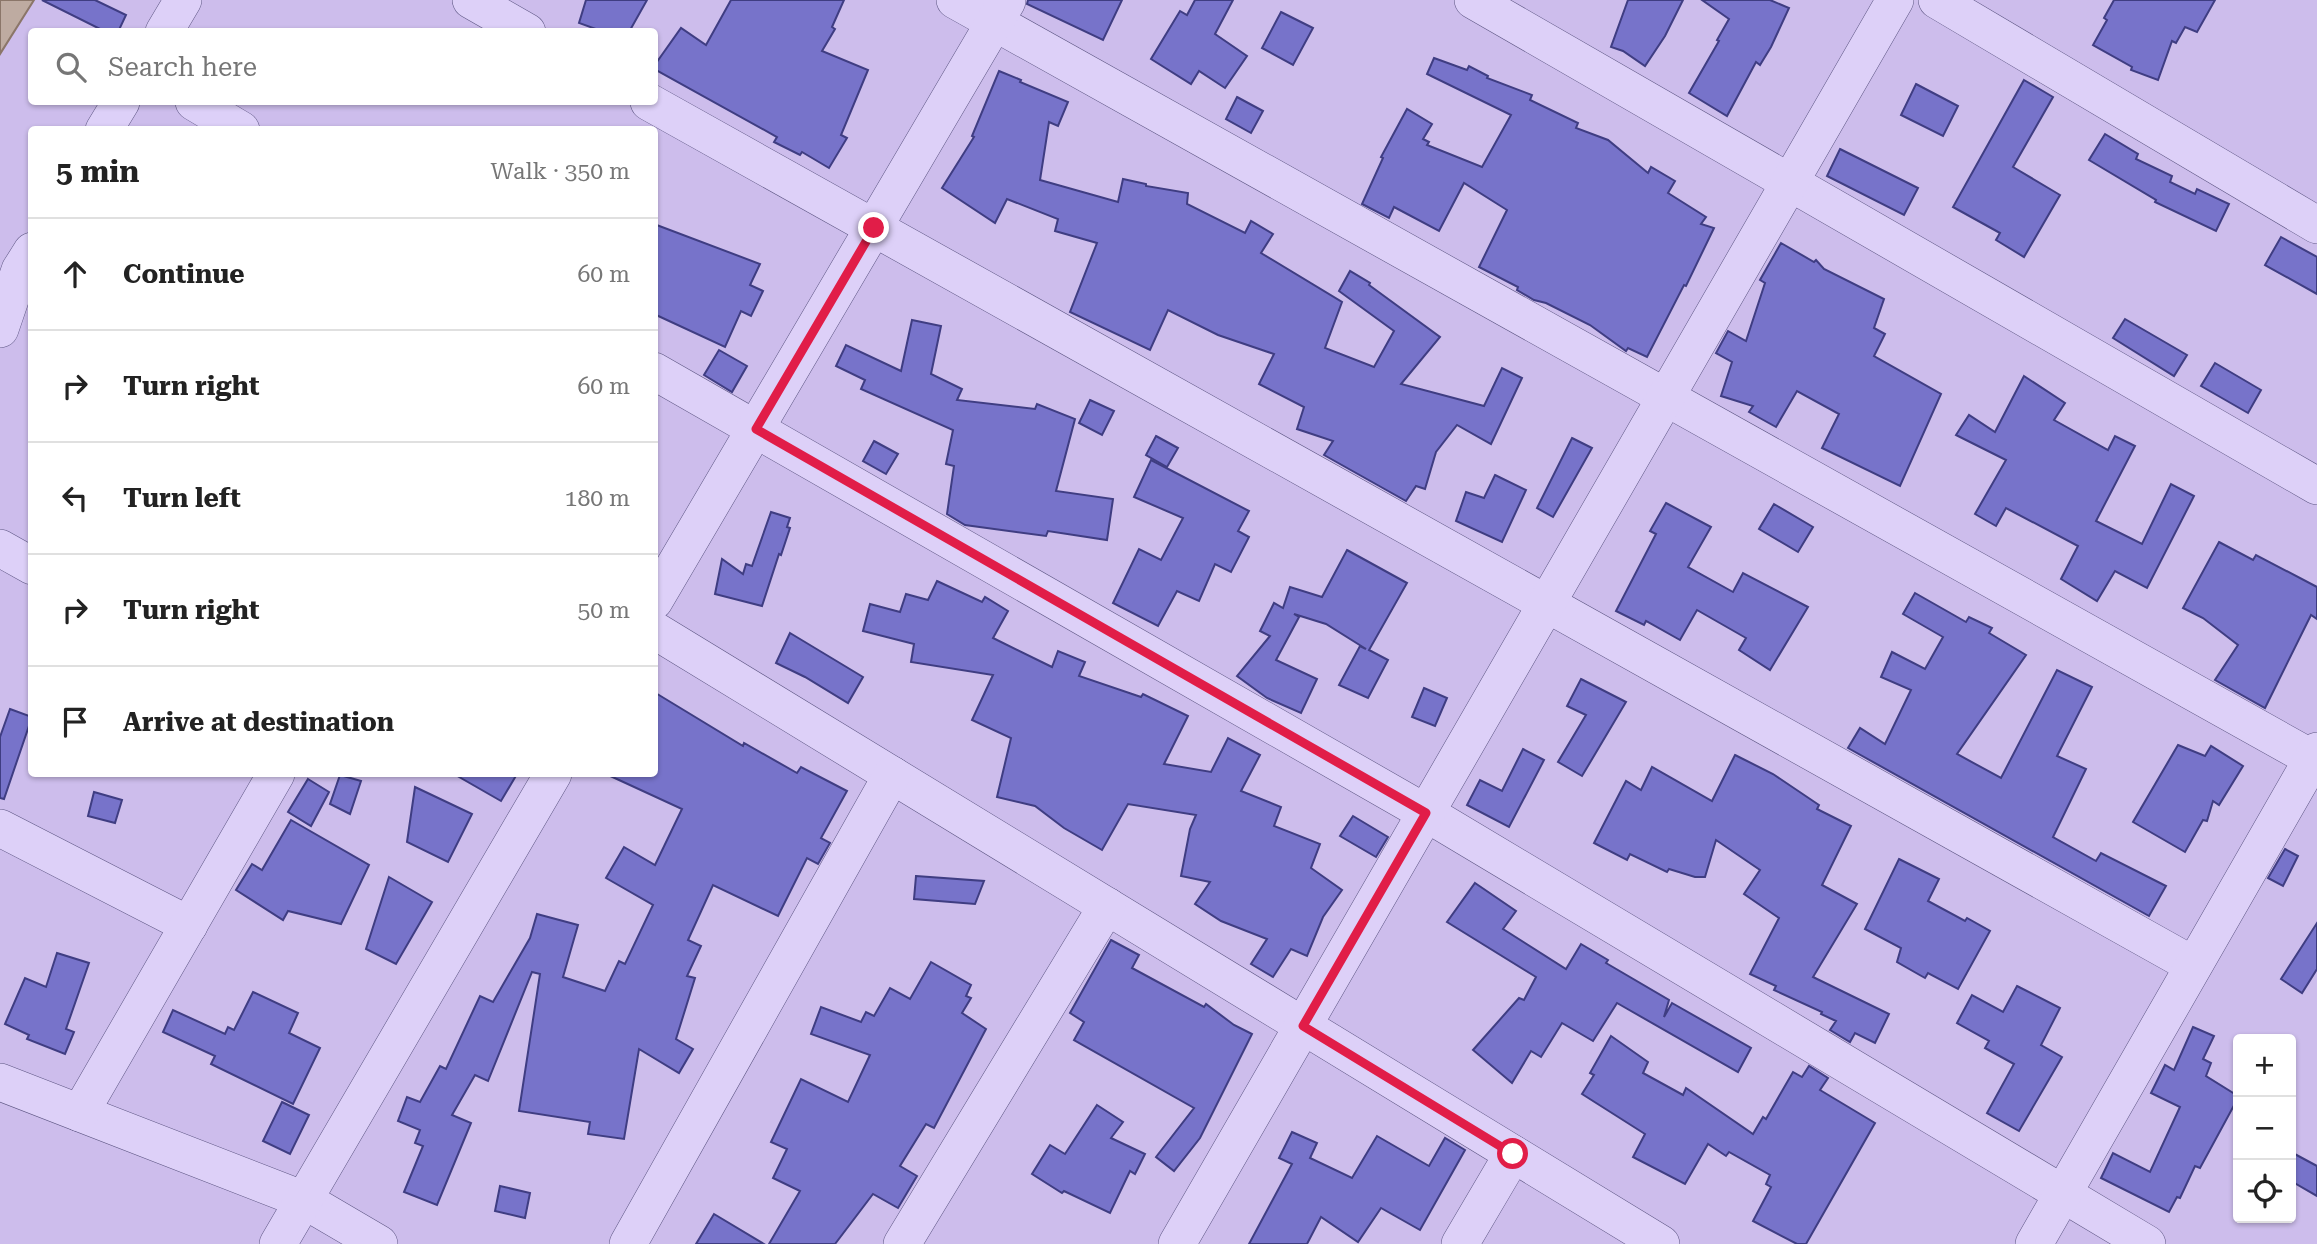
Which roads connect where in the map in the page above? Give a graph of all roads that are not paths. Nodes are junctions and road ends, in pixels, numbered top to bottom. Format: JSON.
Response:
{"nodes":[{"id":1,"x":183,"y":0,"type":"edge"},
{"id":2,"x":471,"y":0,"type":"edge"},
{"id":3,"x":955,"y":0,"type":"edge"},
{"id":4,"x":1474,"y":0,"type":"edge"},
{"id":5,"x":1895,"y":0,"type":"edge"},
{"id":6,"x":1937,"y":0,"type":"edge"},
{"id":7,"x":1001,"y":11,"type":"edge"},
{"id":8,"x":166,"y":28,"type":"edge"},
{"id":9,"x":520,"y":28,"type":"edge"},
{"id":10,"x":119,"y":105,"type":"edge"},
{"id":11,"x":199,"y":105,"type":"edge"},
{"id":12,"x":654,"y":105,"type":"edge"},
{"id":13,"x":106,"y":126,"type":"edge"},
{"id":14,"x":234,"y":126,"type":"edge"},
{"id":15,"x":1790,"y":182,"type":"junction"},
{"id":16,"x":2317,"y":225,"type":"edge"},
{"id":17,"x":874,"y":228,"type":"junction"},
{"id":18,"x":21,"y":264,"type":"edge"},
{"id":19,"x":0,"y":329,"type":"edge"},
{"id":20,"x":658,"y":373,"type":"edge"},
{"id":21,"x":1665,"y":397,"type":"junction"},
{"id":22,"x":756,"y":429,"type":"junction"},
{"id":23,"x":2317,"y":486,"type":"edge"},
{"id":24,"x":0,"y":548,"type":"edge"},
{"id":25,"x":28,"y":564,"type":"edge"},
{"id":26,"x":658,"y":594,"type":"edge"},
{"id":27,"x":1547,"y":603,"type":"junction"},
{"id":28,"x":658,"y":632,"type":"edge"},
{"id":29,"x":2315,"y":755,"type":"edge"},
{"id":30,"x":892,"y":775,"type":"junction"},
{"id":31,"x":274,"y":777,"type":"edge"},
{"id":32,"x":552,"y":777,"type":"edge"},
{"id":33,"x":1426,"y":813,"type":"junction"},
{"id":34,"x":0,"y":828,"type":"edge"},
{"id":35,"x":1107,"y":906,"type":"junction"},
{"id":36,"x":188,"y":925,"type":"junction"},
{"id":37,"x":2193,"y":965,"type":"junction"},
{"id":38,"x":1303,"y":1026,"type":"junction"},
{"id":39,"x":0,"y":1082,"type":"edge"},
{"id":40,"x":80,"y":1113,"type":"junction"},
{"id":41,"x":1513,"y":1154,"type":"junction"},
{"id":42,"x":2064,"y":1193,"type":"junction"},
{"id":43,"x":303,"y":1200,"type":"junction"},
{"id":44,"x":278,"y":1244,"type":"edge"},
{"id":45,"x":379,"y":1244,"type":"edge"},
{"id":46,"x":628,"y":1244,"type":"edge"},
{"id":47,"x":902,"y":1244,"type":"edge"},
{"id":48,"x":1177,"y":1244,"type":"edge"},
{"id":49,"x":1460,"y":1244,"type":"edge"},
{"id":50,"x":1661,"y":1244,"type":"edge"},
{"id":51,"x":2034,"y":1244,"type":"edge"},
{"id":52,"x":2147,"y":1244,"type":"edge"}],
"edges":[{"from":1,"to":8,"type":"street"},
{"from":2,"to":9,"type":"street"},
{"from":3,"to":7,"type":"street"},
{"from":4,"to":15,"type":"street"},
{"from":5,"to":15,"type":"street"},
{"from":6,"to":16,"type":"street"},
{"from":7,"to":17,"type":"street"},
{"from":7,"to":21,"type":"street"},
{"from":10,"to":13,"type":"street"},
{"from":11,"to":14,"type":"street"},
{"from":12,"to":17,"type":"street"},
{"from":15,"to":21,"type":"street"},
{"from":15,"to":23,"type":"street"},
{"from":17,"to":22,"type":"street"},
{"from":17,"to":27,"type":"street"},
{"from":18,"to":19,"type":"street"},
{"from":20,"to":22,"type":"street"},
{"from":21,"to":27,"type":"street"},
{"from":21,"to":29,"type":"street"},
{"from":22,"to":26,"type":"street"},
{"from":22,"to":33,"type":"street"},
{"from":24,"to":25,"type":"street"},
{"from":27,"to":33,"type":"street"},
{"from":27,"to":37,"type":"street"},
{"from":28,"to":30,"type":"street"},
{"from":29,"to":37,"type":"street"},
{"from":30,"to":35,"type":"street"},
{"from":30,"to":46,"type":"street"},
{"from":31,"to":36,"type":"street"},
{"from":32,"to":43,"type":"street"},
{"from":33,"to":38,"type":"street"},
{"from":33,"to":42,"type":"street"},
{"from":34,"to":36,"type":"street"},
{"from":35,"to":38,"type":"street"},
{"from":35,"to":47,"type":"street"},
{"from":36,"to":40,"type":"street"},
{"from":37,"to":42,"type":"street"},
{"from":38,"to":41,"type":"street"},
{"from":38,"to":48,"type":"street"},
{"from":39,"to":40,"type":"street"},
{"from":40,"to":43,"type":"street"},
{"from":41,"to":49,"type":"street"},
{"from":41,"to":50,"type":"street"},
{"from":42,"to":51,"type":"street"},
{"from":42,"to":52,"type":"street"},
{"from":43,"to":44,"type":"street"},
{"from":43,"to":45,"type":"street"}]}
